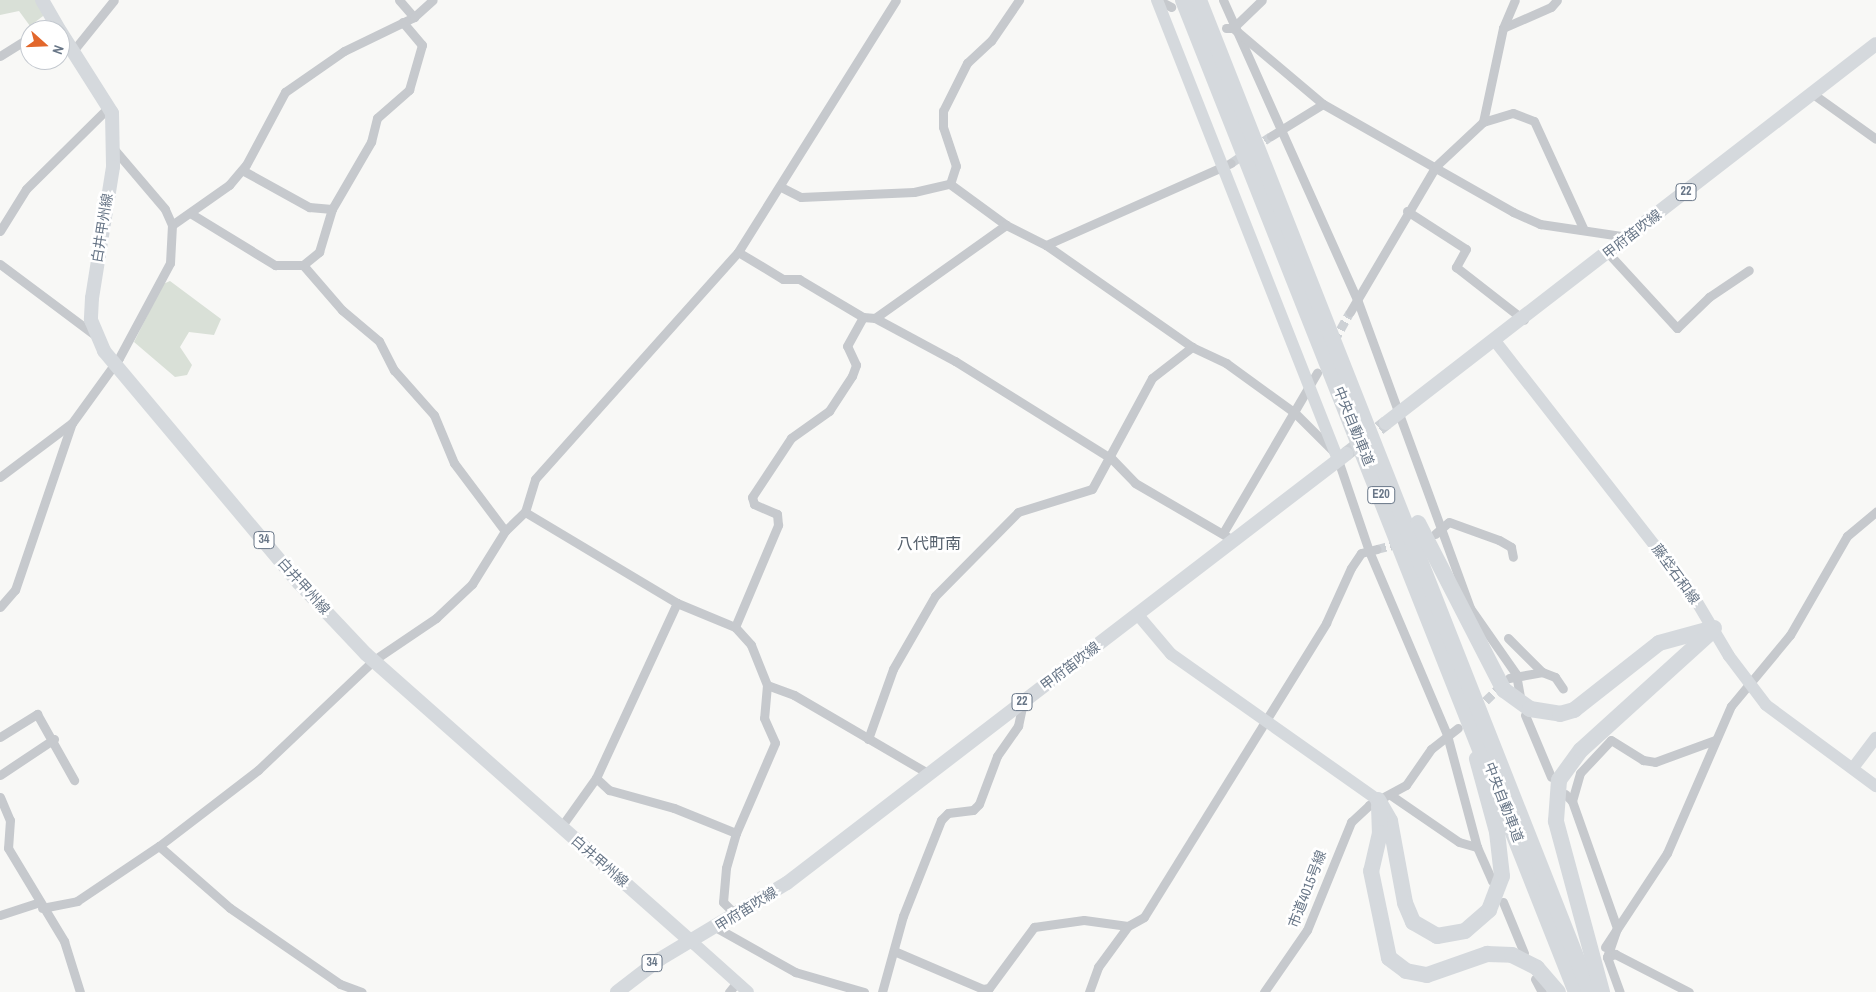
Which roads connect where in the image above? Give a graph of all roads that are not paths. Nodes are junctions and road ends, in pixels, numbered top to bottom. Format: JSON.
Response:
{"nodes":[{"id":1,"x":42,"y":0,"type":"edge"},
{"id":2,"x":114,"y":0,"type":"edge"},
{"id":3,"x":399,"y":0,"type":"edge"},
{"id":4,"x":433,"y":0,"type":"edge"},
{"id":5,"x":896,"y":0,"type":"edge"},
{"id":6,"x":1019,"y":0,"type":"edge"},
{"id":7,"x":1158,"y":0,"type":"edge"},
{"id":8,"x":1198,"y":0,"type":"edge"},
{"id":9,"x":1223,"y":0,"type":"edge"},
{"id":10,"x":1262,"y":0,"type":"edge"},
{"id":11,"x":1515,"y":0,"type":"edge"},
{"id":12,"x":1557,"y":0,"type":"edge"},
{"id":13,"x":1177,"y":3,"type":"edge"},
{"id":14,"x":414,"y":17,"type":"junction"},
{"id":15,"x":54,"y":20,"type":"edge"},
{"id":16,"x":403,"y":22,"type":"junction"},
{"id":17,"x":1230,"y":28,"type":"junction"},
{"id":18,"x":1503,"y":28,"type":"junction"},
{"id":19,"x":20,"y":43,"type":"edge"},
{"id":20,"x":1876,"y":44,"type":"edge"},
{"id":21,"x":70,"y":46,"type":"edge"},
{"id":22,"x":73,"y":51,"type":"junction"},
{"id":23,"x":0,"y":56,"type":"edge"},
{"id":24,"x":1813,"y":94,"type":"junction"},
{"id":25,"x":1324,"y":104,"type":"junction"},
{"id":26,"x":109,"y":107,"type":"junction"},
{"id":27,"x":1483,"y":122,"type":"junction"},
{"id":28,"x":1274,"y":133,"type":"junction"},
{"id":29,"x":1876,"y":139,"type":"edge"},
{"id":30,"x":114,"y":148,"type":"junction"},
{"id":31,"x":1228,"y":166,"type":"junction"},
{"id":32,"x":1436,"y":166,"type":"junction"},
{"id":33,"x":242,"y":170,"type":"junction"},
{"id":34,"x":950,"y":184,"type":"junction"},
{"id":35,"x":781,"y":187,"type":"junction"},
{"id":36,"x":332,"y":209,"type":"junction"},
{"id":37,"x":1407,"y":211,"type":"junction"},
{"id":38,"x":190,"y":213,"type":"junction"},
{"id":39,"x":172,"y":225,"type":"junction"},
{"id":40,"x":1006,"y":225,"type":"junction"},
{"id":41,"x":1584,"y":230,"type":"junction"},
{"id":42,"x":0,"y":231,"type":"edge"},
{"id":43,"x":1628,"y":237,"type":"junction"},
{"id":44,"x":1046,"y":245,"type":"junction"},
{"id":45,"x":738,"y":252,"type":"junction"},
{"id":46,"x":1608,"y":253,"type":"junction"},
{"id":47,"x":0,"y":264,"type":"edge"},
{"id":48,"x":303,"y":265,"type":"junction"},
{"id":49,"x":1749,"y":270,"type":"dead end"},
{"id":50,"x":1357,"y":299,"type":"junction"},
{"id":51,"x":1350,"y":312,"type":"tunnel mouth"},
{"id":52,"x":863,"y":317,"type":"junction"},
{"id":53,"x":875,"y":318,"type":"junction"},
{"id":54,"x":1524,"y":320,"type":"junction"},
{"id":55,"x":95,"y":335,"type":"junction"},
{"id":56,"x":1495,"y":341,"type":"junction"},
{"id":57,"x":1192,"y":347,"type":"junction"},
{"id":58,"x":113,"y":365,"type":"junction"},
{"id":59,"x":1317,"y":373,"type":"dead end"},
{"id":60,"x":1310,"y":387,"type":"junction"},
{"id":61,"x":1359,"y":402,"type":"junction"},
{"id":62,"x":1294,"y":413,"type":"junction"},
{"id":63,"x":1391,"y":419,"type":"junction"},
{"id":64,"x":72,"y":423,"type":"junction"},
{"id":65,"x":1340,"y":456,"type":"junction"},
{"id":66,"x":1112,"y":459,"type":"junction"},
{"id":67,"x":0,"y":477,"type":"edge"},
{"id":68,"x":525,"y":512,"type":"junction"},
{"id":69,"x":1876,"y":512,"type":"edge"},
{"id":70,"x":505,"y":531,"type":"junction"},
{"id":71,"x":1437,"y":534,"type":"junction"},
{"id":72,"x":1398,"y":536,"type":"junction"},
{"id":73,"x":1228,"y":537,"type":"junction"},
{"id":74,"x":1373,"y":550,"type":"junction"},
{"id":75,"x":1513,"y":557,"type":"dead end"},
{"id":76,"x":677,"y":603,"type":"junction"},
{"id":77,"x":0,"y":607,"type":"edge"},
{"id":78,"x":1138,"y":615,"type":"junction"},
{"id":79,"x":735,"y":627,"type":"junction"},
{"id":80,"x":1714,"y":628,"type":"junction"},
{"id":81,"x":1508,"y":638,"type":"dead end"},
{"id":82,"x":374,"y":660,"type":"junction"},
{"id":83,"x":1542,"y":672,"type":"junction"},
{"id":84,"x":1512,"y":676,"type":"junction"},
{"id":85,"x":1746,"y":682,"type":"junction"},
{"id":86,"x":768,"y":685,"type":"junction"},
{"id":87,"x":1563,"y":690,"type":"dead end"},
{"id":88,"x":1520,"y":696,"type":"dead end"},
{"id":89,"x":1023,"y":702,"type":"junction"},
{"id":90,"x":1525,"y":715,"type":"dead end"},
{"id":91,"x":1267,"y":720,"type":"junction"},
{"id":92,"x":1458,"y":728,"type":"dead end"},
{"id":93,"x":1447,"y":735,"type":"junction"},
{"id":94,"x":0,"y":737,"type":"edge"},
{"id":95,"x":1876,"y":738,"type":"edge"},
{"id":96,"x":868,"y":739,"type":"junction"},
{"id":97,"x":54,"y":740,"type":"junction"},
{"id":98,"x":1716,"y":740,"type":"junction"},
{"id":99,"x":1853,"y":768,"type":"junction"},
{"id":100,"x":929,"y":774,"type":"junction"},
{"id":101,"x":0,"y":775,"type":"edge"},
{"id":102,"x":1551,"y":777,"type":"dead end"},
{"id":103,"x":596,"y":778,"type":"junction"},
{"id":104,"x":74,"y":780,"type":"dead end"},
{"id":105,"x":1876,"y":786,"type":"edge"},
{"id":106,"x":0,"y":797,"type":"edge"},
{"id":107,"x":1385,"y":798,"type":"junction"},
{"id":108,"x":561,"y":826,"type":"junction"},
{"id":109,"x":736,"y":833,"type":"junction"},
{"id":110,"x":159,"y":846,"type":"junction"},
{"id":111,"x":1477,"y":847,"type":"junction"},
{"id":112,"x":1492,"y":881,"type":"dead end"},
{"id":113,"x":1503,"y":902,"type":"dead end"},
{"id":114,"x":41,"y":905,"type":"junction"},
{"id":115,"x":0,"y":915,"type":"edge"},
{"id":116,"x":737,"y":916,"type":"junction"},
{"id":117,"x":1128,"y":926,"type":"junction"},
{"id":118,"x":717,"y":928,"type":"junction"},
{"id":119,"x":1617,"y":928,"type":"junction"},
{"id":120,"x":692,"y":942,"type":"junction"},
{"id":121,"x":1605,"y":946,"type":"dead end"},
{"id":122,"x":894,"y":951,"type":"junction"},
{"id":123,"x":1524,"y":953,"type":"dead end"},
{"id":124,"x":1607,"y":957,"type":"junction"},
{"id":125,"x":1535,"y":978,"type":"dead end"},
{"id":126,"x":733,"y":987,"type":"edge"},
{"id":127,"x":339,"y":988,"type":"edge"},
{"id":128,"x":80,"y":992,"type":"edge"},
{"id":129,"x":362,"y":992,"type":"edge"},
{"id":130,"x":617,"y":992,"type":"edge"},
{"id":131,"x":748,"y":992,"type":"edge"},
{"id":132,"x":864,"y":992,"type":"edge"},
{"id":133,"x":882,"y":992,"type":"edge"},
{"id":134,"x":1089,"y":992,"type":"edge"},
{"id":135,"x":1264,"y":992,"type":"edge"},
{"id":136,"x":1542,"y":992,"type":"edge"},
{"id":137,"x":1558,"y":992,"type":"edge"},
{"id":138,"x":1576,"y":992,"type":"edge"},
{"id":139,"x":1590,"y":992,"type":"edge"},
{"id":140,"x":1602,"y":992,"type":"edge"},
{"id":141,"x":1620,"y":992,"type":"edge"},
{"id":142,"x":1689,"y":992,"type":"edge"}],
"edges":[{"from":1,"to":15,"type":"main road","name":"白井甲州線","number":"34"},
{"from":2,"to":22,"type":"street"},
{"from":3,"to":14,"type":"street"},
{"from":4,"to":14,"type":"street"},
{"from":5,"to":35,"type":"street"},
{"from":6,"to":34,"type":"street"},
{"from":7,"to":13,"type":"street"},
{"from":7,"to":31,"type":"street"},
{"from":8,"to":61,"type":"highway","name":"中央自動車道","number":"E20"},
{"from":9,"to":17,"type":"street"},
{"from":10,"to":17,"type":"street"},
{"from":11,"to":18,"type":"street"},
{"from":12,"to":18,"type":"street"},
{"from":13,"to":72,"type":"highway","name":"中央自動車道","number":"E20"},
{"from":14,"to":16,"type":"street"},
{"from":16,"to":33,"type":"street"},
{"from":16,"to":36,"type":"street"},
{"from":17,"to":25,"type":"street"},
{"from":17,"to":28,"type":"street"},
{"from":18,"to":27,"type":"street"},
{"from":19,"to":23,"type":"street"},
{"from":20,"to":24,"type":"main road","name":"甲府笛吹線","number":"22"},
{"from":21,"to":22,"type":"main road","name":"白井甲州線","number":"34"},
{"from":22,"to":26,"type":"main road","name":"白井甲州線","number":"34"},
{"from":24,"to":29,"type":"street"},
{"from":24,"to":43,"type":"main road","name":"甲府笛吹線","number":"22"},
{"from":25,"to":28,"type":"street"},
{"from":25,"to":32,"type":"street"},
{"from":26,"to":30,"type":"main road","name":"白井甲州線","number":"34"},
{"from":26,"to":42,"type":"street"},
{"from":27,"to":32,"type":"street"},
{"from":27,"to":41,"type":"street"},
{"from":28,"to":50,"type":"street"},
{"from":30,"to":39,"type":"street"},
{"from":30,"to":55,"type":"main road","name":"白井甲州線","number":"34"},
{"from":31,"to":44,"type":"street"},
{"from":31,"to":60,"type":"street"},
{"from":32,"to":37,"type":"street"},
{"from":32,"to":41,"type":"street"},
{"from":33,"to":36,"type":"street"},
{"from":33,"to":38,"type":"street"},
{"from":34,"to":35,"type":"street"},
{"from":34,"to":40,"type":"street"},
{"from":35,"to":45,"type":"street"},
{"from":36,"to":48,"type":"street"},
{"from":37,"to":50,"type":"street"},
{"from":37,"to":54,"type":"street"},
{"from":38,"to":39,"type":"street"},
{"from":38,"to":48,"type":"street"},
{"from":39,"to":58,"type":"street"},
{"from":40,"to":44,"type":"street"},
{"from":40,"to":53,"type":"street"},
{"from":41,"to":43,"type":"street"},
{"from":43,"to":46,"type":"main road","name":"甲府笛吹線","number":"22"},
{"from":44,"to":57,"type":"street"},
{"from":45,"to":52,"type":"street"},
{"from":45,"to":68,"type":"street"},
{"from":46,"to":49,"type":"street"},
{"from":46,"to":54,"type":"main road","name":"甲府笛吹線","number":"22"},
{"from":47,"to":55,"type":"street"},
{"from":48,"to":70,"type":"street"},
{"from":50,"to":51,"type":"street"},
{"from":50,"to":63,"type":"street"},
{"from":52,"to":53,"type":"street"},
{"from":52,"to":79,"type":"street"},
{"from":53,"to":66,"type":"street"},
{"from":54,"to":56,"type":"main road","name":"甲府笛吹線","number":"22"},
{"from":55,"to":58,"type":"main road","name":"白井甲州線","number":"34"},
{"from":56,"to":63,"type":"main road","name":"甲府笛吹線","number":"22"},
{"from":56,"to":80,"type":"street","name":"藤垈石和線"},
{"from":57,"to":62,"type":"street"},
{"from":57,"to":66,"type":"street"},
{"from":58,"to":64,"type":"street"},
{"from":58,"to":82,"type":"main road","name":"白井甲州線","number":"34"},
{"from":59,"to":60,"type":"street"},
{"from":60,"to":62,"type":"street"},
{"from":60,"to":65,"type":"street"},
{"from":61,"to":80,"type":"highway"},
{"from":61,"to":139,"type":"highway","name":"中央自動車道","number":"E20"},
{"from":62,"to":65,"type":"street"},
{"from":62,"to":73,"type":"street"},
{"from":63,"to":71,"type":"street"},
{"from":64,"to":67,"type":"street"},
{"from":64,"to":77,"type":"street"},
{"from":65,"to":73,"type":"main road","name":"甲府笛吹線","number":"22"},
{"from":65,"to":74,"type":"street"},
{"from":66,"to":73,"type":"street"},
{"from":66,"to":96,"type":"street"},
{"from":68,"to":70,"type":"street"},
{"from":68,"to":76,"type":"street"},
{"from":69,"to":85,"type":"street"},
{"from":70,"to":82,"type":"street"},
{"from":71,"to":75,"type":"street"},
{"from":71,"to":84,"type":"street"},
{"from":72,"to":107,"type":"highway"},
{"from":72,"to":138,"type":"highway","name":"中央自動車道","number":"E20"},
{"from":73,"to":78,"type":"main road","name":"甲府笛吹線","number":"22"},
{"from":74,"to":91,"type":"street"},
{"from":74,"to":93,"type":"street"},
{"from":76,"to":79,"type":"street"},
{"from":76,"to":103,"type":"street"},
{"from":78,"to":89,"type":"main road","name":"甲府笛吹線","number":"22"},
{"from":78,"to":91,"type":"street"},
{"from":79,"to":86,"type":"street"},
{"from":80,"to":85,"type":"street","name":"藤垈石和線"},
{"from":80,"to":140,"type":"highway"},
{"from":81,"to":83,"type":"street"},
{"from":82,"to":108,"type":"main road","name":"白井甲州線","number":"34"},
{"from":82,"to":110,"type":"street"},
{"from":83,"to":84,"type":"street"},
{"from":83,"to":87,"type":"street"},
{"from":84,"to":88,"type":"street"},
{"from":85,"to":98,"type":"street"},
{"from":85,"to":99,"type":"street","name":"藤垈石和線"},
{"from":86,"to":96,"type":"street"},
{"from":86,"to":109,"type":"street"},
{"from":89,"to":100,"type":"main road","name":"甲府笛吹線","number":"22"},
{"from":89,"to":122,"type":"street"},
{"from":90,"to":102,"type":"street"},
{"from":91,"to":107,"type":"street"},
{"from":91,"to":117,"type":"street"},
{"from":92,"to":93,"type":"street","name":"市道4015号線"},
{"from":93,"to":107,"type":"street","name":"市道4015号線"},
{"from":93,"to":111,"type":"street"},
{"from":94,"to":97,"type":"street"},
{"from":95,"to":99,"type":"street"},
{"from":96,"to":100,"type":"street"},
{"from":97,"to":101,"type":"street"},
{"from":97,"to":104,"type":"street"},
{"from":98,"to":119,"type":"street"},
{"from":98,"to":119,"type":"street"},
{"from":99,"to":105,"type":"street","name":"藤垈石和線"},
{"from":100,"to":116,"type":"main road","name":"甲府笛吹線","number":"22"},
{"from":103,"to":108,"type":"street"},
{"from":103,"to":109,"type":"street"},
{"from":106,"to":114,"type":"street"},
{"from":107,"to":111,"type":"street"},
{"from":107,"to":135,"type":"street","name":"市道4015号線"},
{"from":107,"to":137,"type":"highway"},
{"from":108,"to":120,"type":"main road","name":"白井甲州線","number":"34"},
{"from":109,"to":116,"type":"street"},
{"from":110,"to":114,"type":"street"},
{"from":110,"to":127,"type":"street"},
{"from":111,"to":112,"type":"street"},
{"from":113,"to":123,"type":"street"},
{"from":114,"to":115,"type":"street"},
{"from":114,"to":128,"type":"street"},
{"from":116,"to":118,"type":"main road","name":"甲府笛吹線","number":"22"},
{"from":117,"to":122,"type":"street"},
{"from":117,"to":134,"type":"street"},
{"from":118,"to":120,"type":"main road","name":"甲府笛吹線","number":"22"},
{"from":118,"to":132,"type":"street"},
{"from":119,"to":121,"type":"street"},
{"from":119,"to":124,"type":"street"},
{"from":120,"to":126,"type":"street"},
{"from":120,"to":130,"type":"main road","number":"34"},
{"from":122,"to":133,"type":"street"},
{"from":124,"to":141,"type":"street"},
{"from":124,"to":142,"type":"street"},
{"from":125,"to":136,"type":"street"},
{"from":126,"to":131,"type":"street"},
{"from":127,"to":129,"type":"street"}]}
